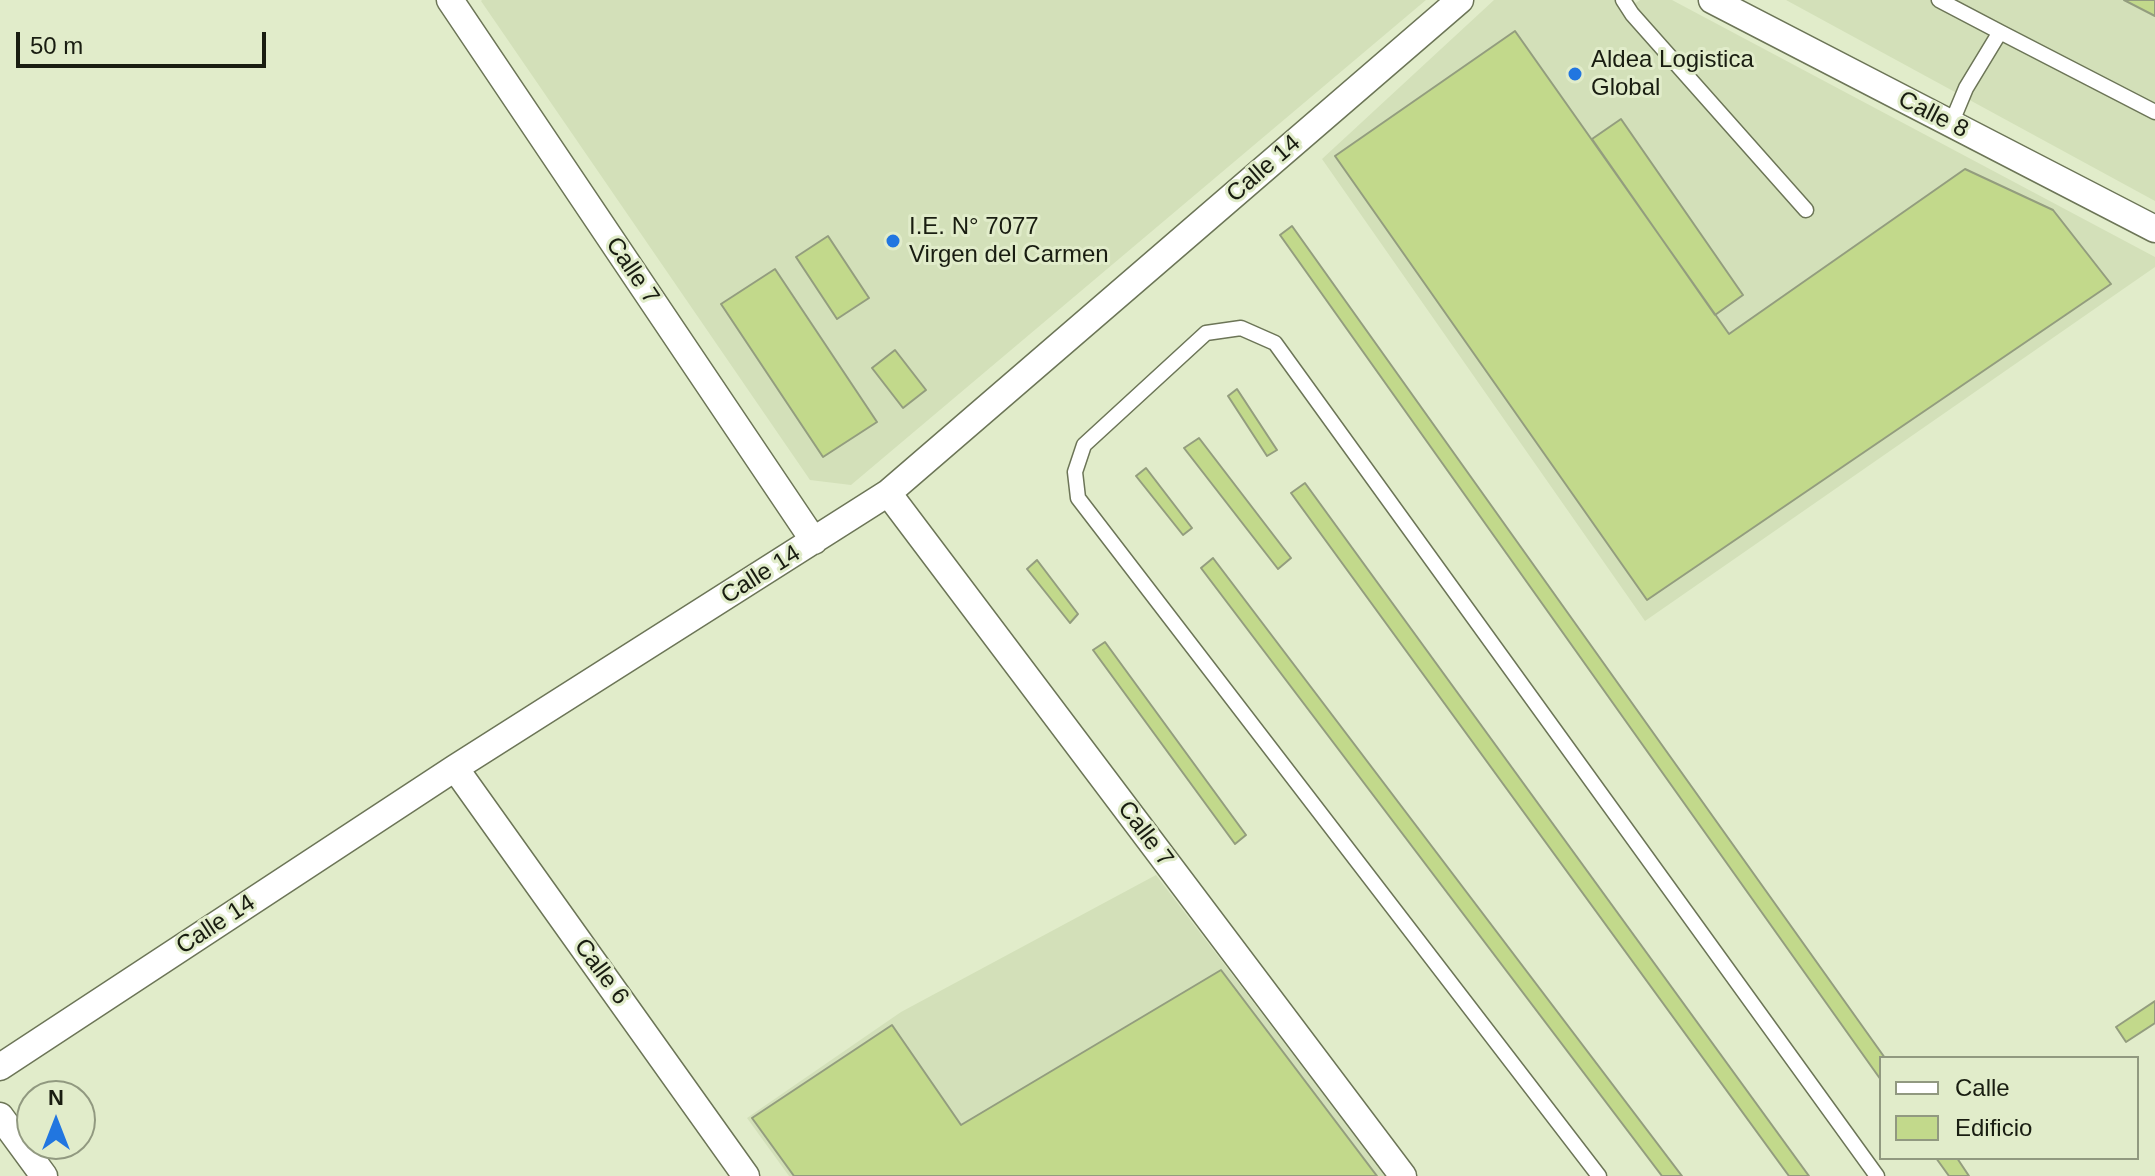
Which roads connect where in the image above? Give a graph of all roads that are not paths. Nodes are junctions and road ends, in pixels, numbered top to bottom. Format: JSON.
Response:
{"nodes":[{"id":1,"x":450,"y":0,"type":"edge"},
{"id":2,"x":1460,"y":0,"type":"edge"},
{"id":3,"x":1623,"y":0,"type":"edge"},
{"id":4,"x":1712,"y":0,"type":"edge"},
{"id":5,"x":1939,"y":0,"type":"edge"},
{"id":6,"x":2000,"y":32,"type":"junction"},
{"id":7,"x":2155,"y":112,"type":"edge"},
{"id":8,"x":1951,"y":124,"type":"junction"},
{"id":9,"x":1806,"y":210,"type":"dead end"},
{"id":10,"x":2155,"y":229,"type":"edge"},
{"id":11,"x":888,"y":493,"type":"junction"},
{"id":12,"x":814,"y":541,"type":"junction"},
{"id":13,"x":455,"y":768,"type":"junction"},
{"id":14,"x":0,"y":1067,"type":"edge"},
{"id":15,"x":0,"y":1116,"type":"edge"},
{"id":16,"x":743,"y":1172,"type":"edge"},
{"id":17,"x":44,"y":1176,"type":"edge"},
{"id":18,"x":1403,"y":1176,"type":"edge"},
{"id":19,"x":1599,"y":1176,"type":"edge"},
{"id":20,"x":1877,"y":1176,"type":"edge"}],
"edges":[{"from":1,"to":12,"type":"street","name":"Calle 7"},
{"from":2,"to":11,"type":"street","name":"Calle 14"},
{"from":3,"to":9,"type":"lane"},
{"from":4,"to":8,"type":"street","name":"Calle 8"},
{"from":5,"to":6,"type":"lane"},
{"from":6,"to":7,"type":"lane"},
{"from":6,"to":8,"type":"lane"},
{"from":8,"to":10,"type":"street","name":"Calle 8"},
{"from":11,"to":12,"type":"street","name":"Calle 14"},
{"from":11,"to":18,"type":"street","name":"Calle 7"},
{"from":12,"to":13,"type":"street","name":"Calle 14"},
{"from":13,"to":14,"type":"street","name":"Calle 14"},
{"from":13,"to":16,"type":"street"},
{"from":15,"to":17,"type":"street"},
{"from":19,"to":20,"type":"lane"}]}
